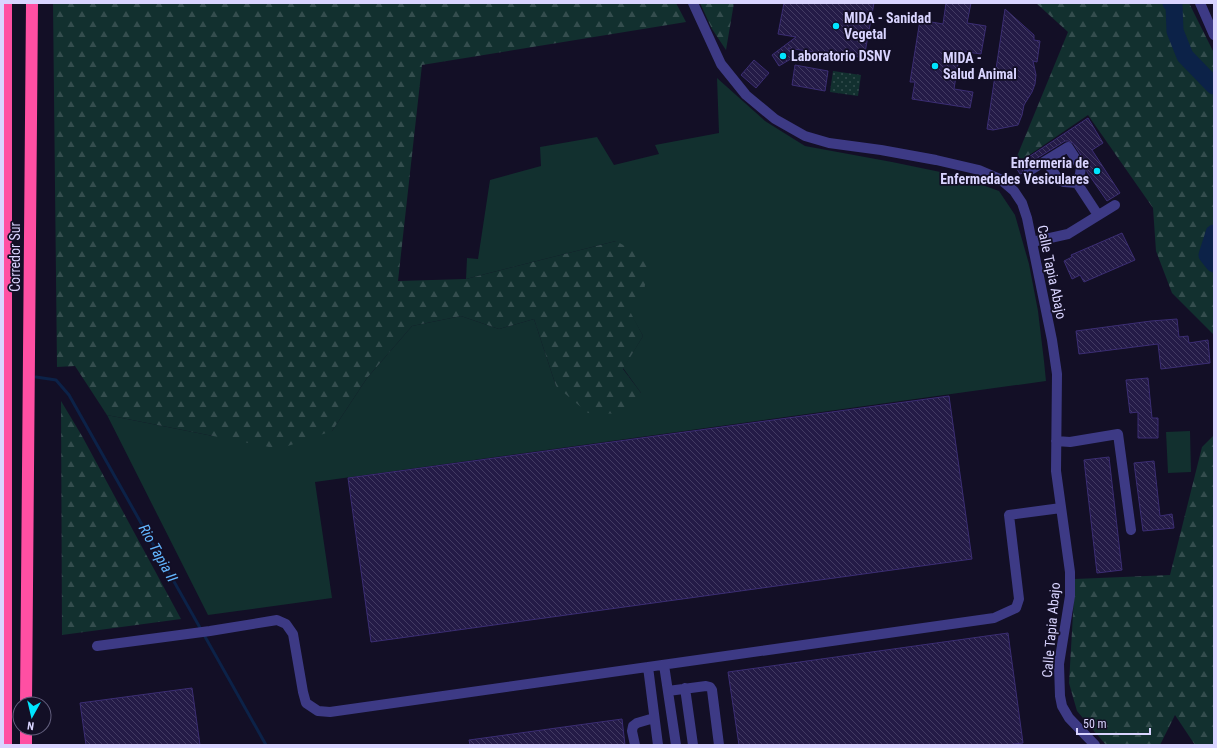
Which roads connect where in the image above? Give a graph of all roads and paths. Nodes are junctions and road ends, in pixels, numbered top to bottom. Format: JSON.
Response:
{"nodes":[{"id":1,"x":6,"y":3,"type":"edge"},
{"id":2,"x":32,"y":3,"type":"edge"},
{"id":3,"x":693,"y":3,"type":"edge"},
{"id":4,"x":1200,"y":3,"type":"edge"},
{"id":5,"x":1214,"y":35,"type":"edge"},
{"id":6,"x":1046,"y":161,"type":"junction"},
{"id":7,"x":1029,"y":171,"type":"dead end"},
{"id":8,"x":1077,"y":183,"type":"junction"},
{"id":9,"x":1115,"y":204,"type":"dead end"},
{"id":10,"x":1098,"y":215,"type":"junction"},
{"id":11,"x":1032,"y":242,"type":"junction"},
{"id":12,"x":1056,"y":441,"type":"junction"},
{"id":13,"x":1061,"y":508,"type":"junction"},
{"id":14,"x":1131,"y":530,"type":"dead end"},
{"id":15,"x":97,"y":646,"type":"dead end"},
{"id":16,"x":664,"y":665,"type":"junction"},
{"id":17,"x":648,"y":667,"type":"junction"},
{"id":18,"x":685,"y":688,"type":"junction"},
{"id":19,"x":668,"y":691,"type":"junction"},
{"id":20,"x":26,"y":696,"type":"edge"},
{"id":21,"x":654,"y":718,"type":"junction"},
{"id":22,"x":6,"y":745,"type":"edge"},
{"id":23,"x":635,"y":745,"type":"edge"},
{"id":24,"x":658,"y":745,"type":"edge"},
{"id":25,"x":676,"y":745,"type":"edge"},
{"id":26,"x":693,"y":745,"type":"edge"},
{"id":27,"x":719,"y":745,"type":"edge"},
{"id":28,"x":1095,"y":745,"type":"edge"}],
"edges":[{"from":1,"to":22,"type":"highway","name":"Corredor Sur"},
{"from":2,"to":20,"type":"highway","name":"Corredor Sur"},
{"from":3,"to":11,"type":"street","name":"Calle Tapia Abajo"},
{"from":4,"to":5,"type":"street"},
{"from":6,"to":7,"type":"street"},
{"from":6,"to":8,"type":"street"},
{"from":6,"to":8,"type":"street"},
{"from":8,"to":10,"type":"street"},
{"from":9,"to":10,"type":"street"},
{"from":10,"to":11,"type":"street"},
{"from":11,"to":12,"type":"street","name":"Calle Tapia Abajo"},
{"from":12,"to":13,"type":"street","name":"Calle Tapia Abajo"},
{"from":12,"to":14,"type":"street"},
{"from":13,"to":16,"type":"street"},
{"from":13,"to":28,"type":"street","name":"Calle Tapia Abajo"},
{"from":15,"to":17,"type":"street"},
{"from":16,"to":17,"type":"street"},
{"from":16,"to":19,"type":"street"},
{"from":17,"to":21,"type":"street"},
{"from":18,"to":19,"type":"street"},
{"from":18,"to":26,"type":"street"},
{"from":18,"to":27,"type":"street"},
{"from":19,"to":25,"type":"street"},
{"from":21,"to":23,"type":"street"},
{"from":21,"to":24,"type":"street"}]}
